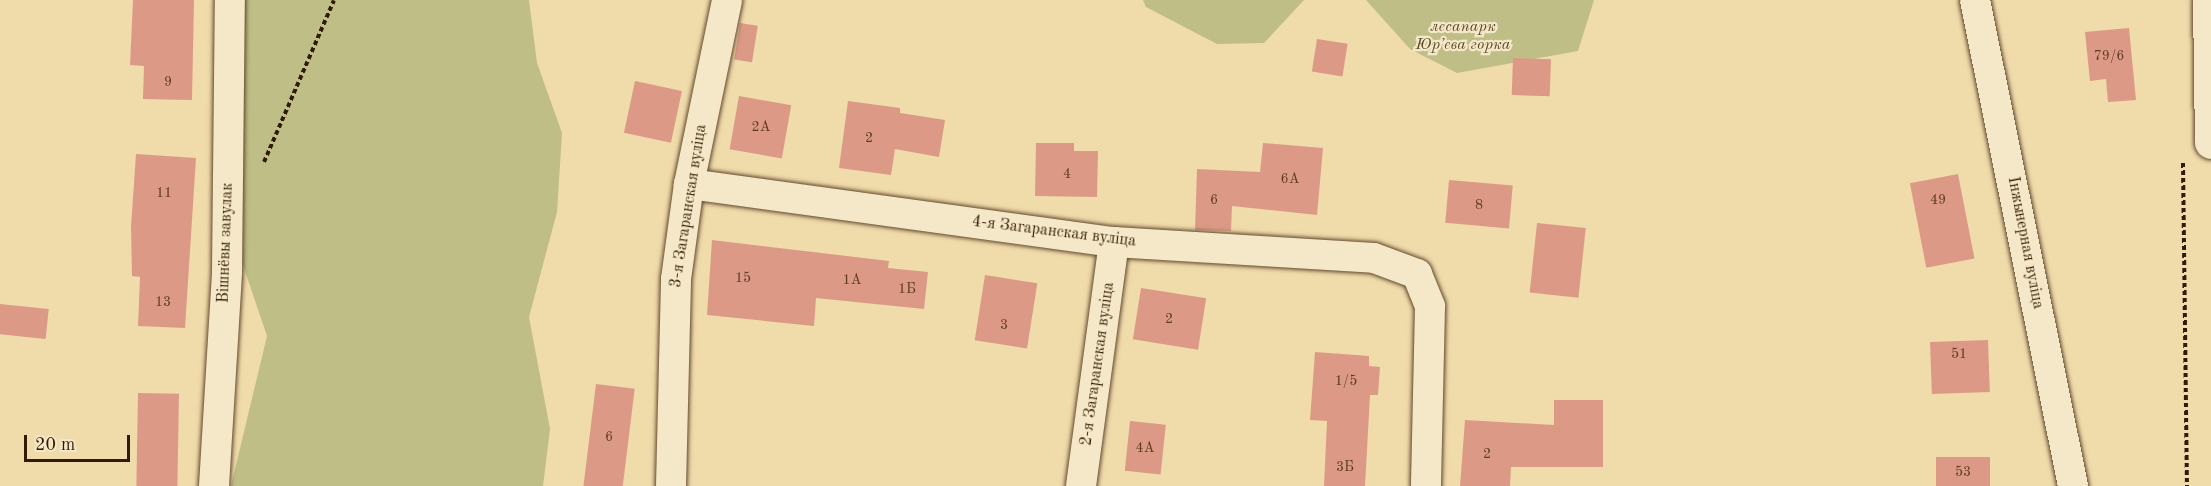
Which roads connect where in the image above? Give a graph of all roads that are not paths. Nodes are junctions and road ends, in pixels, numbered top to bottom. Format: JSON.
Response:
{"nodes":[{"id":1,"x":230,"y":0,"type":"edge"},
{"id":2,"x":727,"y":0,"type":"edge"},
{"id":3,"x":1975,"y":0,"type":"edge"},
{"id":4,"x":2209,"y":0,"type":"edge"},
{"id":5,"x":2197,"y":148,"type":"edge"},
{"id":6,"x":689,"y":184,"type":"junction"},
{"id":7,"x":1114,"y":242,"type":"junction"},
{"id":8,"x":214,"y":486,"type":"edge"},
{"id":9,"x":671,"y":486,"type":"edge"},
{"id":10,"x":1081,"y":486,"type":"edge"},
{"id":11,"x":1426,"y":486,"type":"edge"},
{"id":12,"x":2073,"y":486,"type":"edge"}],
"edges":[{"from":1,"to":8,"type":"street","name":"Вішнёвы завулак"},
{"from":2,"to":6,"type":"street","name":"3-я Загаранская вуліца"},
{"from":3,"to":12,"type":"street","name":"Інжынерная вуліца"},
{"from":4,"to":5,"type":"main road"},
{"from":6,"to":7,"type":"street","name":"4-я Загаранская вуліца"},
{"from":6,"to":9,"type":"street","name":"3-я Загаранская вуліца"},
{"from":7,"to":10,"type":"street","name":"2-я Загаранская вуліца"},
{"from":7,"to":11,"type":"street","name":"4-я Загаранская вуліца"}]}
